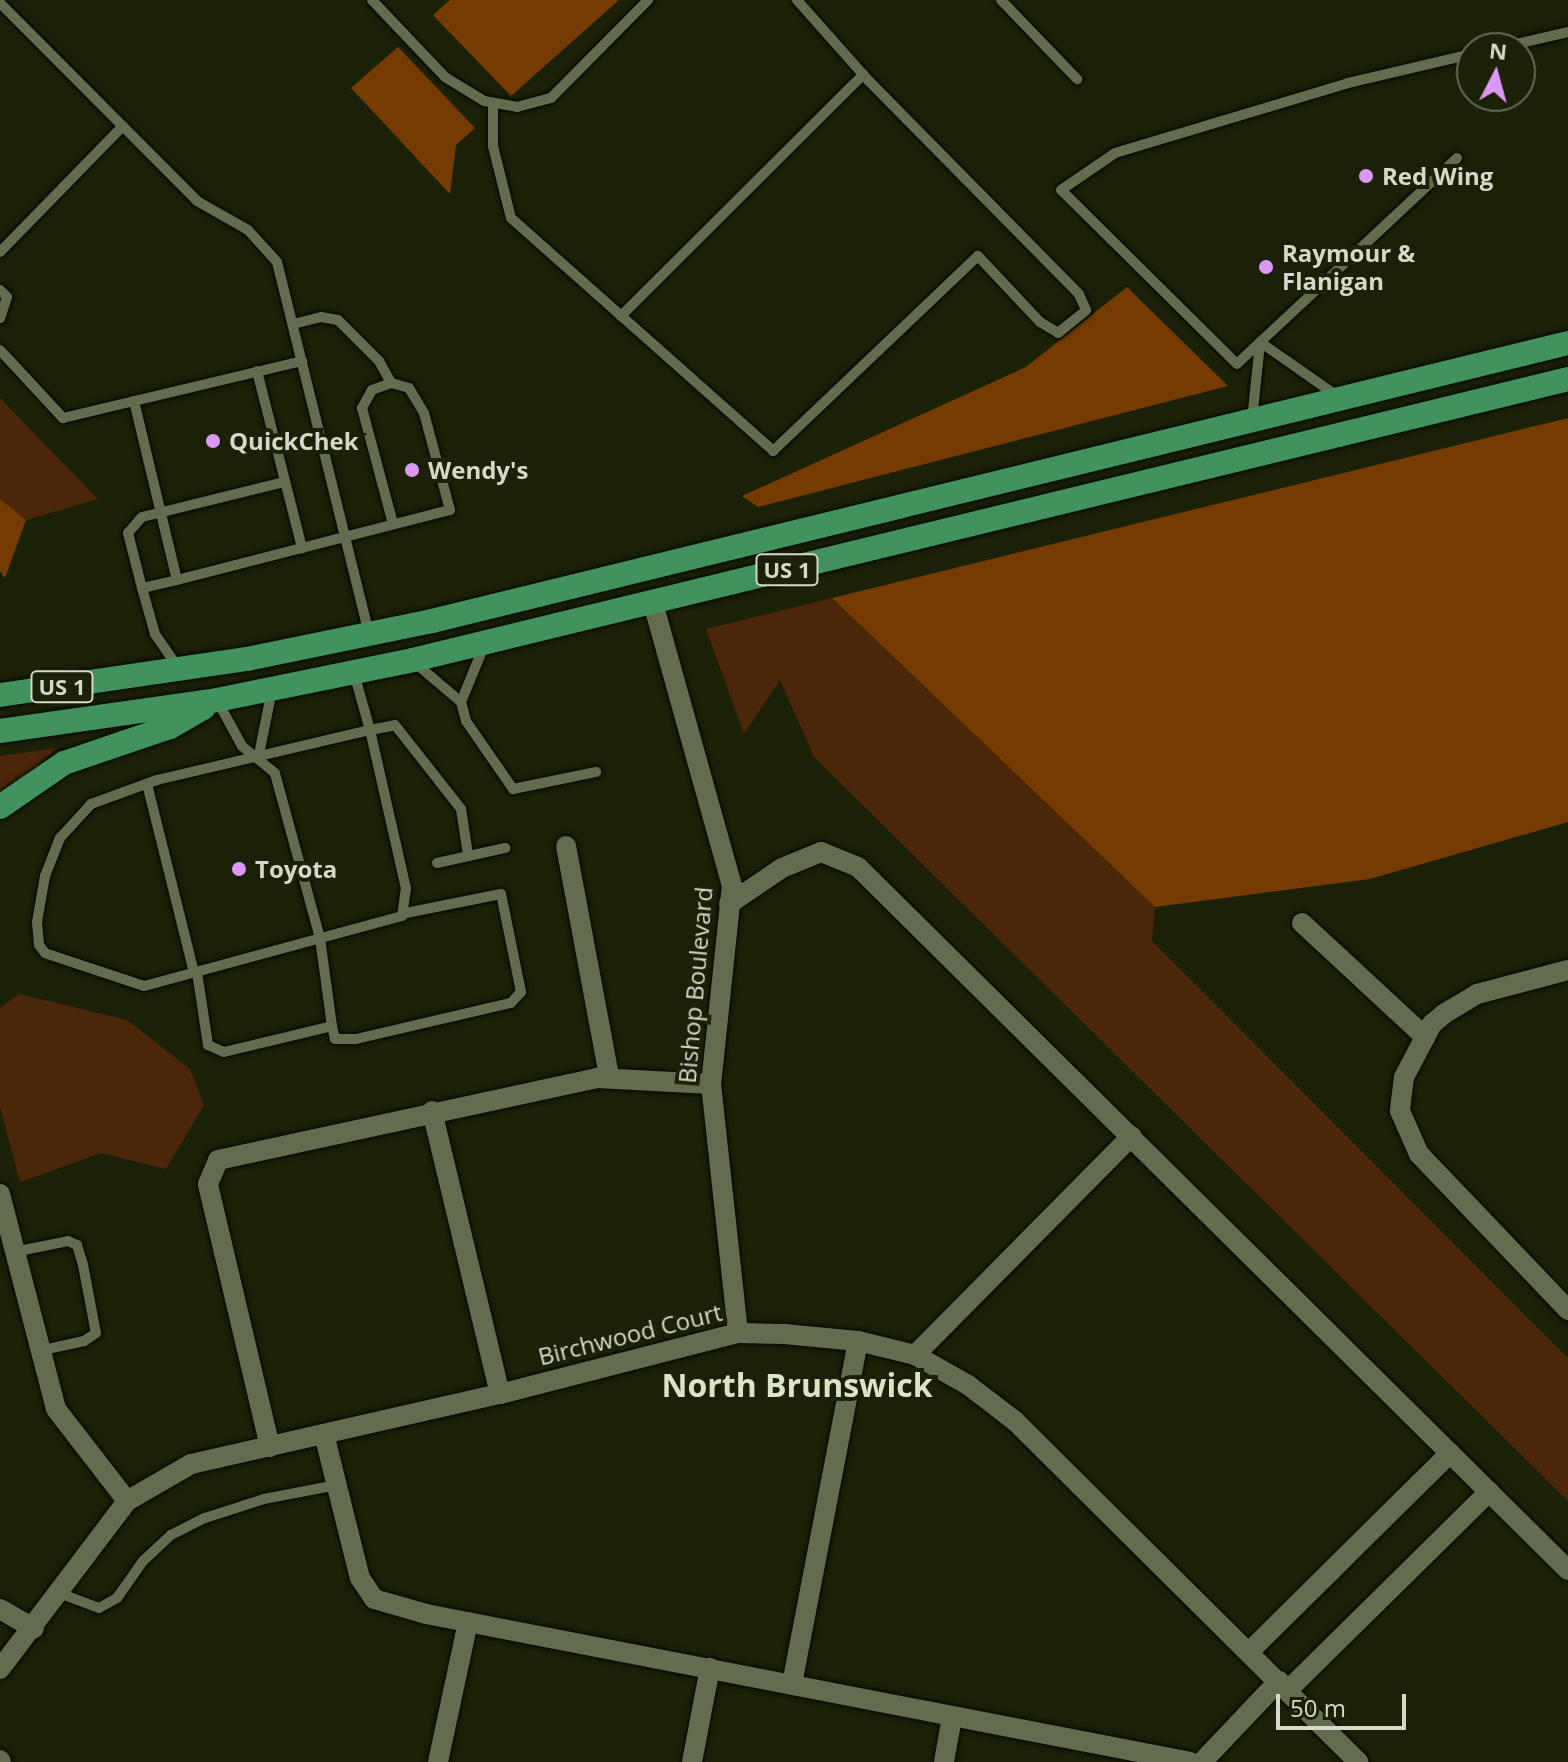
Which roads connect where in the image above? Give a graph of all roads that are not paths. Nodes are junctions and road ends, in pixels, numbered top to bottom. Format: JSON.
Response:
{"nodes":[{"id":1,"x":372,"y":0,"type":"edge"},
{"id":2,"x":648,"y":0,"type":"edge"},
{"id":3,"x":797,"y":0,"type":"edge"},
{"id":4,"x":1001,"y":0,"type":"edge"},
{"id":5,"x":0,"y":3,"type":"edge"},
{"id":6,"x":1568,"y":32,"type":"edge"},
{"id":7,"x":1536,"y":39,"type":"edge"},
{"id":8,"x":1456,"y":58,"type":"edge"},
{"id":9,"x":863,"y":75,"type":"junction"},
{"id":10,"x":1077,"y":79,"type":"dead end"},
{"id":11,"x":493,"y":103,"type":"junction"},
{"id":12,"x":123,"y":126,"type":"junction"},
{"id":13,"x":1457,"y":158,"type":"dead end"},
{"id":14,"x":0,"y":252,"type":"edge"},
{"id":15,"x":0,"y":290,"type":"edge"},
{"id":16,"x":621,"y":316,"type":"junction"},
{"id":17,"x":0,"y":318,"type":"edge"},
{"id":18,"x":293,"y":324,"type":"junction"},
{"id":19,"x":1260,"y":342,"type":"junction"},
{"id":20,"x":1568,"y":343,"type":"edge"},
{"id":21,"x":0,"y":350,"type":"edge"},
{"id":22,"x":302,"y":361,"type":"junction"},
{"id":23,"x":257,"y":371,"type":"junction"},
{"id":24,"x":1568,"y":379,"type":"edge"},
{"id":25,"x":391,"y":383,"type":"junction"},
{"id":26,"x":1341,"y":398,"type":"junction"},
{"id":27,"x":134,"y":401,"type":"junction"},
{"id":28,"x":1252,"y":420,"type":"junction"},
{"id":29,"x":285,"y":482,"type":"junction"},
{"id":30,"x":162,"y":513,"type":"junction"},
{"id":31,"x":393,"y":524,"type":"junction"},
{"id":32,"x":346,"y":537,"type":"junction"},
{"id":33,"x":302,"y":548,"type":"junction"},
{"id":34,"x":177,"y":580,"type":"junction"},
{"id":35,"x":142,"y":588,"type":"junction"},
{"id":36,"x":653,"y":603,"type":"junction"},
{"id":37,"x":370,"y":635,"type":"junction"},
{"id":38,"x":485,"y":644,"type":"junction"},
{"id":39,"x":413,"y":660,"type":"junction"},
{"id":40,"x":181,"y":671,"type":"junction"},
{"id":41,"x":354,"y":673,"type":"junction"},
{"id":42,"x":0,"y":679,"type":"edge"},
{"id":43,"x":125,"y":679,"type":"junction"},
{"id":44,"x":272,"y":690,"type":"junction"},
{"id":45,"x":0,"y":695,"type":"edge"},
{"id":46,"x":217,"y":700,"type":"junction"},
{"id":47,"x":461,"y":702,"type":"junction"},
{"id":48,"x":370,"y":730,"type":"junction"},
{"id":49,"x":0,"y":731,"type":"edge"},
{"id":50,"x":258,"y":759,"type":"junction"},
{"id":51,"x":596,"y":772,"type":"dead end"},
{"id":52,"x":152,"y":782,"type":"junction"},
{"id":53,"x":0,"y":807,"type":"edge"},
{"id":54,"x":566,"y":846,"type":"dead end"},
{"id":55,"x":505,"y":848,"type":"dead end"},
{"id":56,"x":468,"y":854,"type":"junction"},
{"id":57,"x":437,"y":863,"type":"dead end"},
{"id":58,"x":729,"y":904,"type":"junction"},
{"id":59,"x":406,"y":913,"type":"junction"},
{"id":60,"x":1302,"y":923,"type":"dead end"},
{"id":61,"x":320,"y":938,"type":"junction"},
{"id":62,"x":1568,"y":970,"type":"edge"},
{"id":63,"x":196,"y":973,"type":"junction"},
{"id":64,"x":332,"y":1026,"type":"junction"},
{"id":65,"x":1425,"y":1037,"type":"junction"},
{"id":66,"x":609,"y":1076,"type":"junction"},
{"id":67,"x":711,"y":1084,"type":"junction"},
{"id":68,"x":432,"y":1111,"type":"junction"},
{"id":69,"x":1132,"y":1136,"type":"junction"},
{"id":70,"x":0,"y":1194,"type":"edge"},
{"id":71,"x":14,"y":1252,"type":"junction"},
{"id":72,"x":1568,"y":1310,"type":"edge"},
{"id":73,"x":738,"y":1333,"type":"junction"},
{"id":74,"x":858,"y":1341,"type":"junction"},
{"id":75,"x":39,"y":1351,"type":"junction"},
{"id":76,"x":915,"y":1355,"type":"junction"},
{"id":77,"x":500,"y":1394,"type":"junction"},
{"id":78,"x":324,"y":1434,"type":"junction"},
{"id":79,"x":270,"y":1447,"type":"junction"},
{"id":80,"x":1450,"y":1453,"type":"junction"},
{"id":81,"x":337,"y":1485,"type":"junction"},
{"id":82,"x":1489,"y":1492,"type":"junction"},
{"id":83,"x":127,"y":1501,"type":"junction"},
{"id":84,"x":1568,"y":1570,"type":"edge"},
{"id":85,"x":59,"y":1593,"type":"junction"},
{"id":86,"x":0,"y":1609,"type":"edge"},
{"id":87,"x":468,"y":1622,"type":"junction"},
{"id":88,"x":34,"y":1629,"type":"junction"},
{"id":89,"x":1251,"y":1650,"type":"junction"},
{"id":90,"x":710,"y":1668,"type":"junction"},
{"id":91,"x":0,"y":1669,"type":"edge"},
{"id":92,"x":792,"y":1684,"type":"junction"},
{"id":93,"x":1283,"y":1686,"type":"junction"},
{"id":94,"x":952,"y":1717,"type":"junction"},
{"id":95,"x":438,"y":1762,"type":"edge"},
{"id":96,"x":692,"y":1762,"type":"edge"},
{"id":97,"x":944,"y":1762,"type":"edge"},
{"id":98,"x":1190,"y":1762,"type":"edge"},
{"id":99,"x":1202,"y":1762,"type":"edge"},
{"id":100,"x":1358,"y":1762,"type":"edge"}],
"edges":[{"from":1,"to":11,"type":"lane"},
{"from":2,"to":11,"type":"lane"},
{"from":3,"to":9,"type":"lane"},
{"from":4,"to":10,"type":"lane"},
{"from":5,"to":12,"type":"lane"},
{"from":6,"to":7,"type":"lane"},
{"from":8,"to":19,"type":"lane"},
{"from":9,"to":16,"type":"lane"},
{"from":9,"to":16,"type":"lane"},
{"from":11,"to":16,"type":"lane"},
{"from":12,"to":14,"type":"lane"},
{"from":12,"to":18,"type":"lane"},
{"from":13,"to":19,"type":"lane"},
{"from":15,"to":17,"type":"lane"},
{"from":18,"to":22,"type":"lane"},
{"from":18,"to":25,"type":"lane"},
{"from":19,"to":26,"type":"lane"},
{"from":19,"to":28,"type":"lane"},
{"from":20,"to":26,"type":"highway","number":"US 1"},
{"from":21,"to":27,"type":"lane"},
{"from":22,"to":23,"type":"lane"},
{"from":22,"to":32,"type":"lane"},
{"from":23,"to":27,"type":"lane"},
{"from":23,"to":29,"type":"lane"},
{"from":24,"to":36,"type":"highway","number":"US 1"},
{"from":25,"to":31,"type":"lane"},
{"from":25,"to":31,"type":"lane"},
{"from":26,"to":28,"type":"highway","number":"US 1"},
{"from":27,"to":30,"type":"lane"},
{"from":28,"to":37,"type":"highway","number":"US 1"},
{"from":29,"to":30,"type":"lane"},
{"from":29,"to":33,"type":"lane"},
{"from":30,"to":34,"type":"lane"},
{"from":30,"to":35,"type":"lane"},
{"from":31,"to":32,"type":"lane"},
{"from":32,"to":33,"type":"lane"},
{"from":32,"to":37,"type":"lane"},
{"from":33,"to":34,"type":"lane"},
{"from":34,"to":35,"type":"lane"},
{"from":35,"to":40,"type":"lane"},
{"from":36,"to":38,"type":"highway","number":"US 1"},
{"from":36,"to":58,"type":"street","name":"Bishop Boulevard"},
{"from":37,"to":40,"type":"highway","number":"US 1"},
{"from":38,"to":39,"type":"highway","number":"US 1"},
{"from":38,"to":47,"type":"lane"},
{"from":39,"to":41,"type":"highway","number":"US 1"},
{"from":39,"to":47,"type":"lane"},
{"from":40,"to":43,"type":"highway","number":"US 1"},
{"from":41,"to":44,"type":"highway","number":"US 1"},
{"from":41,"to":48,"type":"lane"},
{"from":42,"to":43,"type":"highway"},
{"from":43,"to":45,"type":"highway","number":"US 1"},
{"from":44,"to":46,"type":"highway","number":"US 1"},
{"from":44,"to":50,"type":"lane"},
{"from":46,"to":49,"type":"highway","number":"US 1"},
{"from":46,"to":50,"type":"lane"},
{"from":46,"to":53,"type":"highway"},
{"from":47,"to":51,"type":"lane"},
{"from":48,"to":50,"type":"lane"},
{"from":48,"to":56,"type":"lane"},
{"from":48,"to":59,"type":"lane"},
{"from":50,"to":52,"type":"lane"},
{"from":50,"to":61,"type":"lane"},
{"from":52,"to":63,"type":"lane"},
{"from":52,"to":63,"type":"lane"},
{"from":54,"to":66,"type":"street"},
{"from":55,"to":56,"type":"lane"},
{"from":56,"to":57,"type":"lane"},
{"from":58,"to":67,"type":"street","name":"Bishop Boulevard"},
{"from":58,"to":69,"type":"street"},
{"from":59,"to":61,"type":"lane"},
{"from":59,"to":64,"type":"lane"},
{"from":60,"to":65,"type":"street"},
{"from":61,"to":63,"type":"lane"},
{"from":61,"to":64,"type":"lane"},
{"from":62,"to":65,"type":"street"},
{"from":63,"to":64,"type":"lane"},
{"from":65,"to":72,"type":"street"},
{"from":66,"to":67,"type":"street"},
{"from":66,"to":68,"type":"street"},
{"from":67,"to":73,"type":"street","name":"Bishop Boulevard"},
{"from":68,"to":77,"type":"street"},
{"from":68,"to":79,"type":"street"},
{"from":69,"to":76,"type":"street"},
{"from":69,"to":80,"type":"street"},
{"from":70,"to":71,"type":"street"},
{"from":71,"to":75,"type":"street"},
{"from":71,"to":75,"type":"lane"},
{"from":73,"to":74,"type":"street","name":"Birchwood Court"},
{"from":73,"to":77,"type":"street","name":"Birchwood Court"},
{"from":74,"to":76,"type":"street","name":"Birchwood Court"},
{"from":74,"to":92,"type":"street"},
{"from":75,"to":83,"type":"street"},
{"from":76,"to":89,"type":"street","name":"Birchwood Court"},
{"from":77,"to":78,"type":"street","name":"Birchwood Court"},
{"from":78,"to":79,"type":"street","name":"Birchwood Court"},
{"from":78,"to":81,"type":"street"},
{"from":79,"to":83,"type":"street","name":"Birchwood Court"},
{"from":80,"to":82,"type":"street"},
{"from":80,"to":89,"type":"street"},
{"from":81,"to":85,"type":"lane"},
{"from":81,"to":87,"type":"street"},
{"from":82,"to":84,"type":"street"},
{"from":82,"to":93,"type":"street"},
{"from":83,"to":85,"type":"street","name":"Birchwood Court"},
{"from":85,"to":88,"type":"street","name":"Birchwood Court"},
{"from":86,"to":88,"type":"street"},
{"from":87,"to":90,"type":"street"},
{"from":87,"to":95,"type":"street"},
{"from":88,"to":91,"type":"street","name":"Birchwood Court"},
{"from":89,"to":93,"type":"street","name":"Birchwood Court"},
{"from":90,"to":92,"type":"street"},
{"from":90,"to":96,"type":"street"},
{"from":92,"to":94,"type":"street"},
{"from":93,"to":99,"type":"street"},
{"from":93,"to":100,"type":"street","name":"Birchwood Court"},
{"from":94,"to":97,"type":"street"},
{"from":94,"to":98,"type":"street"}]}
